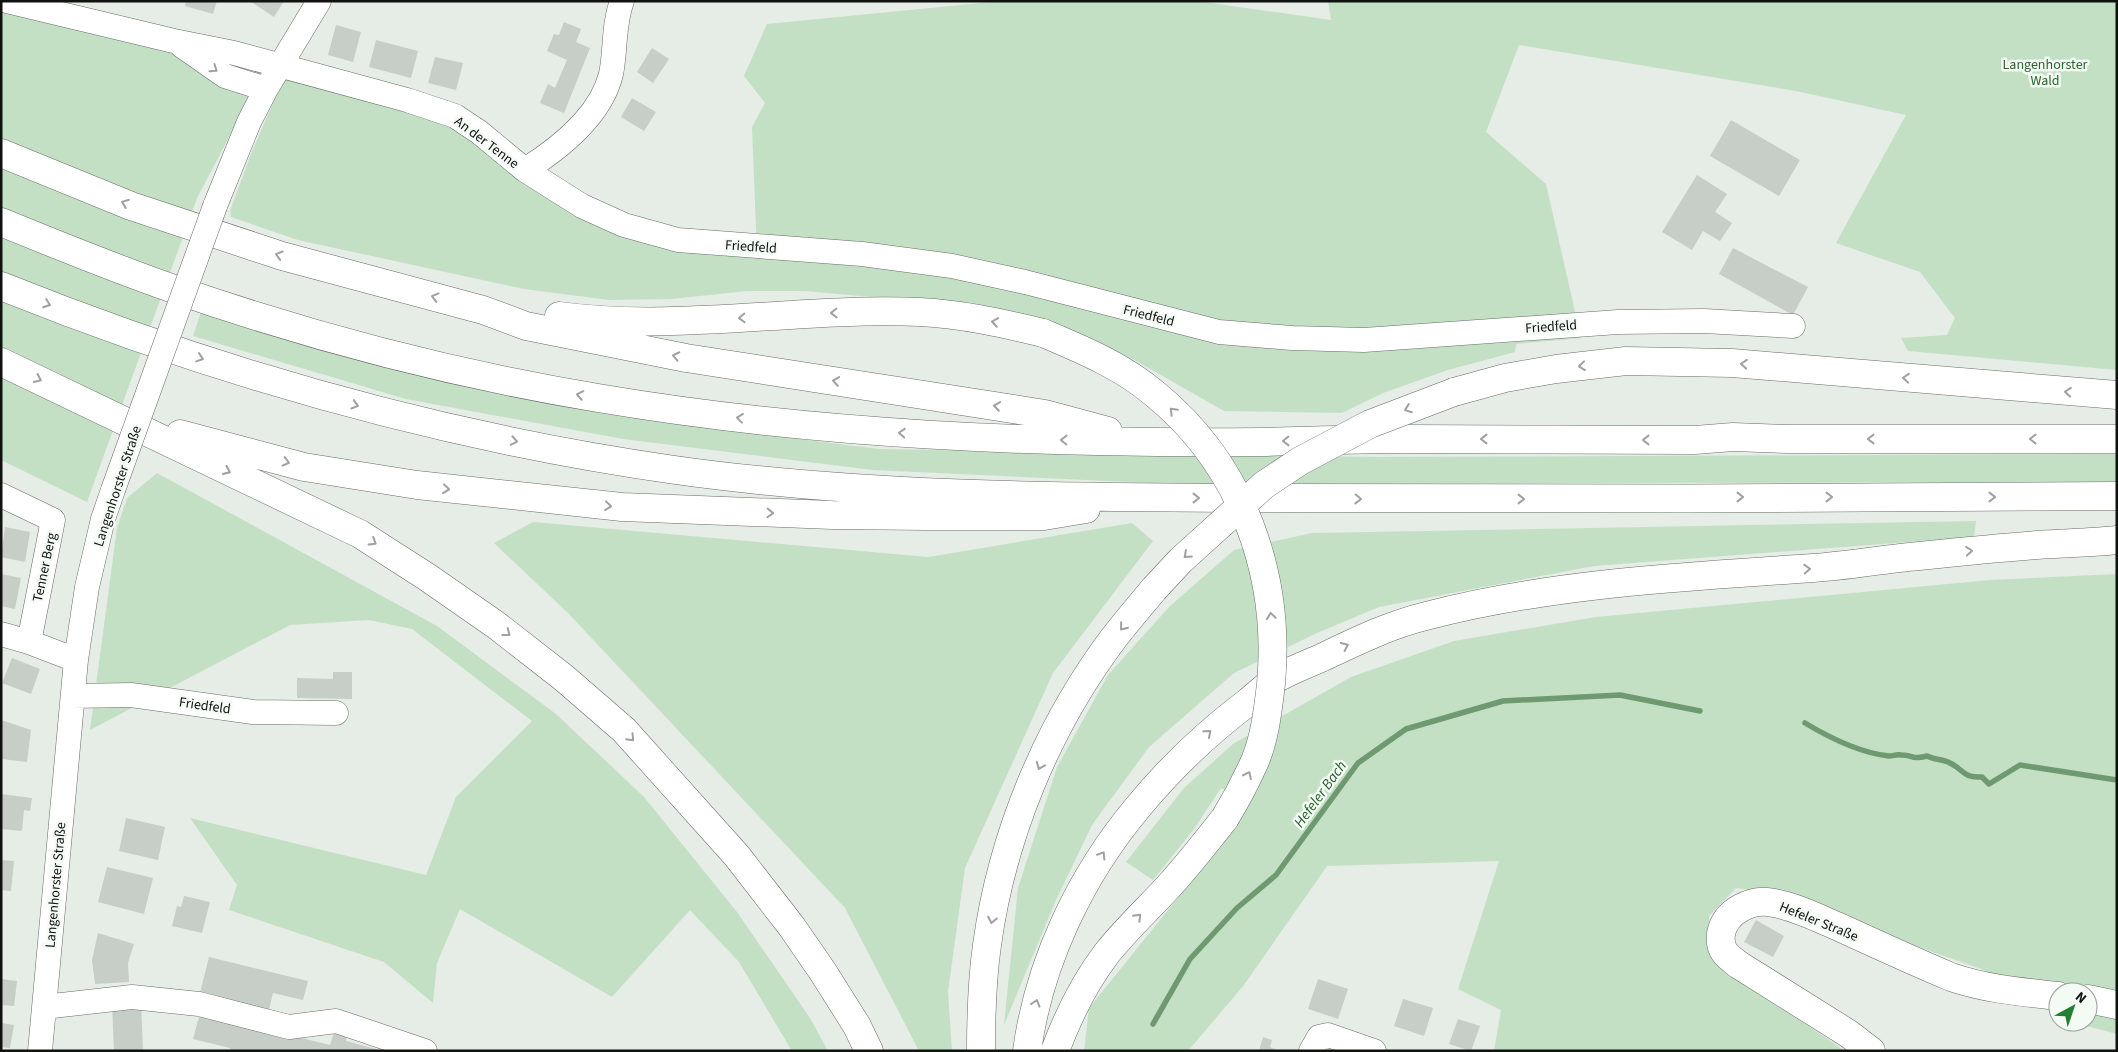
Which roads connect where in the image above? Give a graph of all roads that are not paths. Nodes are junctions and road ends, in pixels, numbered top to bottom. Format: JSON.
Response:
{"nodes":[{"id":1,"x":8,"y":1,"type":"edge"},
{"id":2,"x":319,"y":1,"type":"edge"},
{"id":3,"x":622,"y":1,"type":"edge"},
{"id":4,"x":174,"y":41,"type":"junction"},
{"id":5,"x":280,"y":66,"type":"junction"},
{"id":6,"x":266,"y":90,"type":"junction"},
{"id":7,"x":1,"y":153,"type":"edge"},
{"id":8,"x":525,"y":170,"type":"junction"},
{"id":9,"x":1,"y":222,"type":"edge"},
{"id":10,"x":1,"y":286,"type":"edge"},
{"id":11,"x":483,"y":310,"type":"junction"},
{"id":12,"x":1792,"y":326,"type":"dead end"},
{"id":13,"x":1,"y":362,"type":"edge"},
{"id":14,"x":2117,"y":395,"type":"edge"},
{"id":15,"x":75,"y":397,"type":"junction"},
{"id":16,"x":2117,"y":439,"type":"edge"},
{"id":17,"x":1148,"y":441,"type":"junction"},
{"id":18,"x":1,"y":494,"type":"edge"},
{"id":19,"x":2117,"y":496,"type":"edge"},
{"id":20,"x":1147,"y":498,"type":"junction"},
{"id":21,"x":2117,"y":540,"type":"edge"},
{"id":22,"x":1,"y":634,"type":"edge"},
{"id":23,"x":28,"y":642,"type":"junction"},
{"id":24,"x":76,"y":660,"type":"junction"},
{"id":25,"x":73,"y":696,"type":"junction"},
{"id":26,"x":336,"y":713,"type":"dead end"},
{"id":27,"x":2048,"y":995,"type":"edge"},
{"id":28,"x":2098,"y":1001,"type":"edge"},
{"id":29,"x":2117,"y":1005,"type":"edge"},
{"id":30,"x":44,"y":1007,"type":"junction"},
{"id":31,"x":40,"y":1051,"type":"edge"},
{"id":32,"x":426,"y":1051,"type":"edge"},
{"id":33,"x":869,"y":1051,"type":"edge"},
{"id":34,"x":980,"y":1051,"type":"edge"},
{"id":35,"x":1027,"y":1051,"type":"edge"},
{"id":36,"x":1055,"y":1051,"type":"edge"},
{"id":37,"x":1311,"y":1051,"type":"edge"},
{"id":38,"x":1374,"y":1051,"type":"edge"},
{"id":39,"x":1871,"y":1051,"type":"edge"}],
"edges":[{"from":1,"to":4,"type":"street","name":"An der Tenne"},
{"from":2,"to":5,"type":"street","name":"Langenhorster Straße"},
{"from":3,"to":8,"type":"street","name":"An der Tenne"},
{"from":4,"to":5,"type":"street","name":"An der Tenne"},
{"from":4,"to":6,"type":"street","one_way":true},
{"from":5,"to":6,"type":"street","name":"Langenhorster Straße"},
{"from":5,"to":8,"type":"street","name":"An der Tenne"},
{"from":6,"to":24,"type":"street","name":"Langenhorster Straße","bridge":true},
{"from":11,"to":7,"type":"main road","one_way":true},
{"from":8,"to":12,"type":"street","name":"Friedfeld"},
{"from":17,"to":9,"type":"main road","one_way":true},
{"from":10,"to":20,"type":"main road","one_way":true},
{"from":17,"to":11,"type":"main road","one_way":true},
{"from":36,"to":11,"type":"main road","one_way":true,"bridge":true},
{"from":13,"to":15,"type":"main road","one_way":true},
{"from":14,"to":34,"type":"main road","one_way":true,"bridge":true},
{"from":15,"to":20,"type":"main road","one_way":true},
{"from":15,"to":33,"type":"main road","one_way":true},
{"from":16,"to":17,"type":"main road","one_way":true},
{"from":18,"to":23,"type":"street","name":"Tenner Berg"},
{"from":20,"to":19,"type":"main road","one_way":true},
{"from":35,"to":21,"type":"main road","one_way":true},
{"from":22,"to":23,"type":"street"},
{"from":23,"to":24,"type":"street"},
{"from":24,"to":25,"type":"street","name":"Langenhorster Straße"},
{"from":25,"to":26,"type":"street","name":"Friedfeld"},
{"from":25,"to":30,"type":"street","name":"Langenhorster Straße"},
{"from":27,"to":39,"type":"main road","name":"Hefeler Straße"},
{"from":28,"to":29,"type":"main road"},
{"from":30,"to":31,"type":"street","name":"Langenhorster Straße"},
{"from":30,"to":32,"type":"street"},
{"from":37,"to":38,"type":"street"}]}
